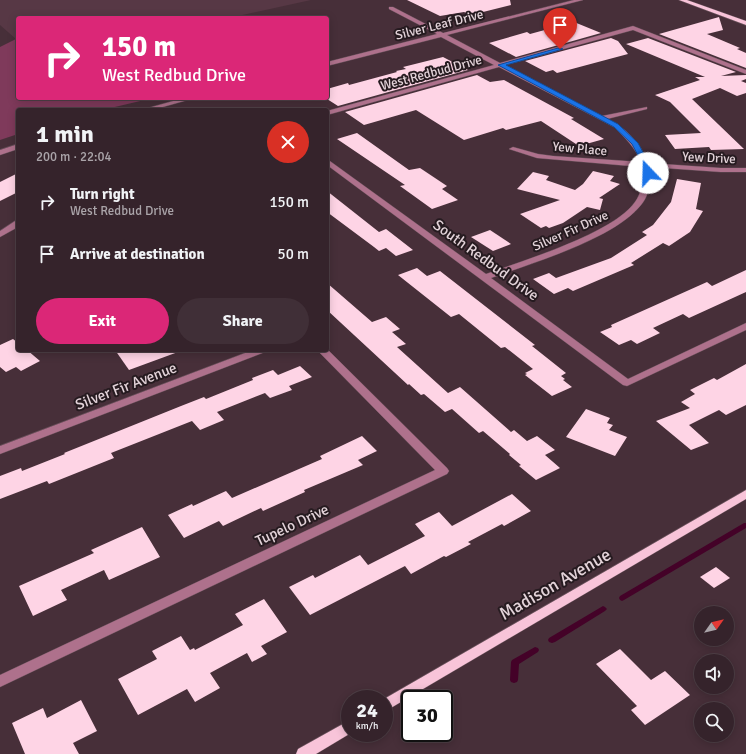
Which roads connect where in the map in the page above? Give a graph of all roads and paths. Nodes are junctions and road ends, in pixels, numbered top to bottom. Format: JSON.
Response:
{"nodes":[{"id":1,"x":559,"y":0,"type":"edge"},
{"id":2,"x":580,"y":0,"type":"edge"},
{"id":3,"x":682,"y":0,"type":"edge"},
{"id":4,"x":567,"y":3,"type":"junction"},
{"id":5,"x":391,"y":8,"type":"dead end"},
{"id":6,"x":746,"y":23,"type":"edge"},
{"id":7,"x":443,"y":35,"type":"junction"},
{"id":8,"x":329,"y":64,"type":"edge"},
{"id":9,"x":501,"y":65,"type":"junction"},
{"id":10,"x":746,"y":72,"type":"edge"},
{"id":11,"x":184,"y":100,"type":"edge"},
{"id":12,"x":152,"y":108,"type":"edge"},
{"id":13,"x":645,"y":108,"type":"dead end"},
{"id":14,"x":329,"y":112,"type":"edge"},
{"id":15,"x":602,"y":118,"type":"junction"},
{"id":16,"x":16,"y":147,"type":"edge"},
{"id":17,"x":513,"y":149,"type":"dead end"},
{"id":18,"x":0,"y":153,"type":"edge"},
{"id":19,"x":329,"y":162,"type":"edge"},
{"id":20,"x":646,"y":165,"type":"junction"},
{"id":21,"x":746,"y":170,"type":"edge"},
{"id":22,"x":16,"y":224,"type":"edge"},
{"id":23,"x":0,"y":235,"type":"edge"},
{"id":24,"x":486,"y":277,"type":"junction"},
{"id":25,"x":746,"y":326,"type":"edge"},
{"id":26,"x":257,"y":352,"type":"edge"},
{"id":27,"x":324,"y":352,"type":"edge"},
{"id":28,"x":0,"y":450,"type":"edge"},
{"id":29,"x":746,"y":494,"type":"edge"},
{"id":30,"x":0,"y":681,"type":"edge"},
{"id":31,"x":393,"y":701,"type":"edge"},
{"id":32,"x":341,"y":731,"type":"edge"},
{"id":33,"x":303,"y":754,"type":"edge"}],
"edges":[{"from":1,"to":4,"type":"street"},
{"from":2,"to":4,"type":"street","name":"Silver Leaf Drive"},
{"from":3,"to":6,"type":"main road"},
{"from":4,"to":7,"type":"street","name":"Silver Leaf Drive"},
{"from":5,"to":7,"type":"street","name":"Silver Fir Drive"},
{"from":7,"to":8,"type":"street","name":"Silver Leaf Drive"},
{"from":7,"to":9,"type":"street","name":"Silver Fir Drive"},
{"from":9,"to":10,"type":"street","name":"West Redbud Drive"},
{"from":9,"to":14,"type":"street","name":"West Redbud Drive"},
{"from":9,"to":15,"type":"street","name":"Silver Fir Drive"},
{"from":11,"to":12,"type":"street"},
{"from":13,"to":15,"type":"street"},
{"from":15,"to":20,"type":"street","name":"Silver Fir Drive"},
{"from":16,"to":18,"type":"street"},
{"from":17,"to":20,"type":"street","name":"Yew Place"},
{"from":19,"to":24,"type":"street","name":"South Redbud Drive"},
{"from":20,"to":21,"type":"street","name":"Yew Drive"},
{"from":20,"to":24,"type":"street","name":"Silver Fir Drive"},
{"from":22,"to":23,"type":"street"},
{"from":24,"to":25,"type":"street","name":"South Redbud Drive"},
{"from":26,"to":28,"type":"street","name":"Silver Fir Avenue"},
{"from":27,"to":30,"type":"street","name":"Tupelo Drive"},
{"from":29,"to":31,"type":"main road","name":"Madison Avenue"},
{"from":32,"to":33,"type":"main road"}]}
